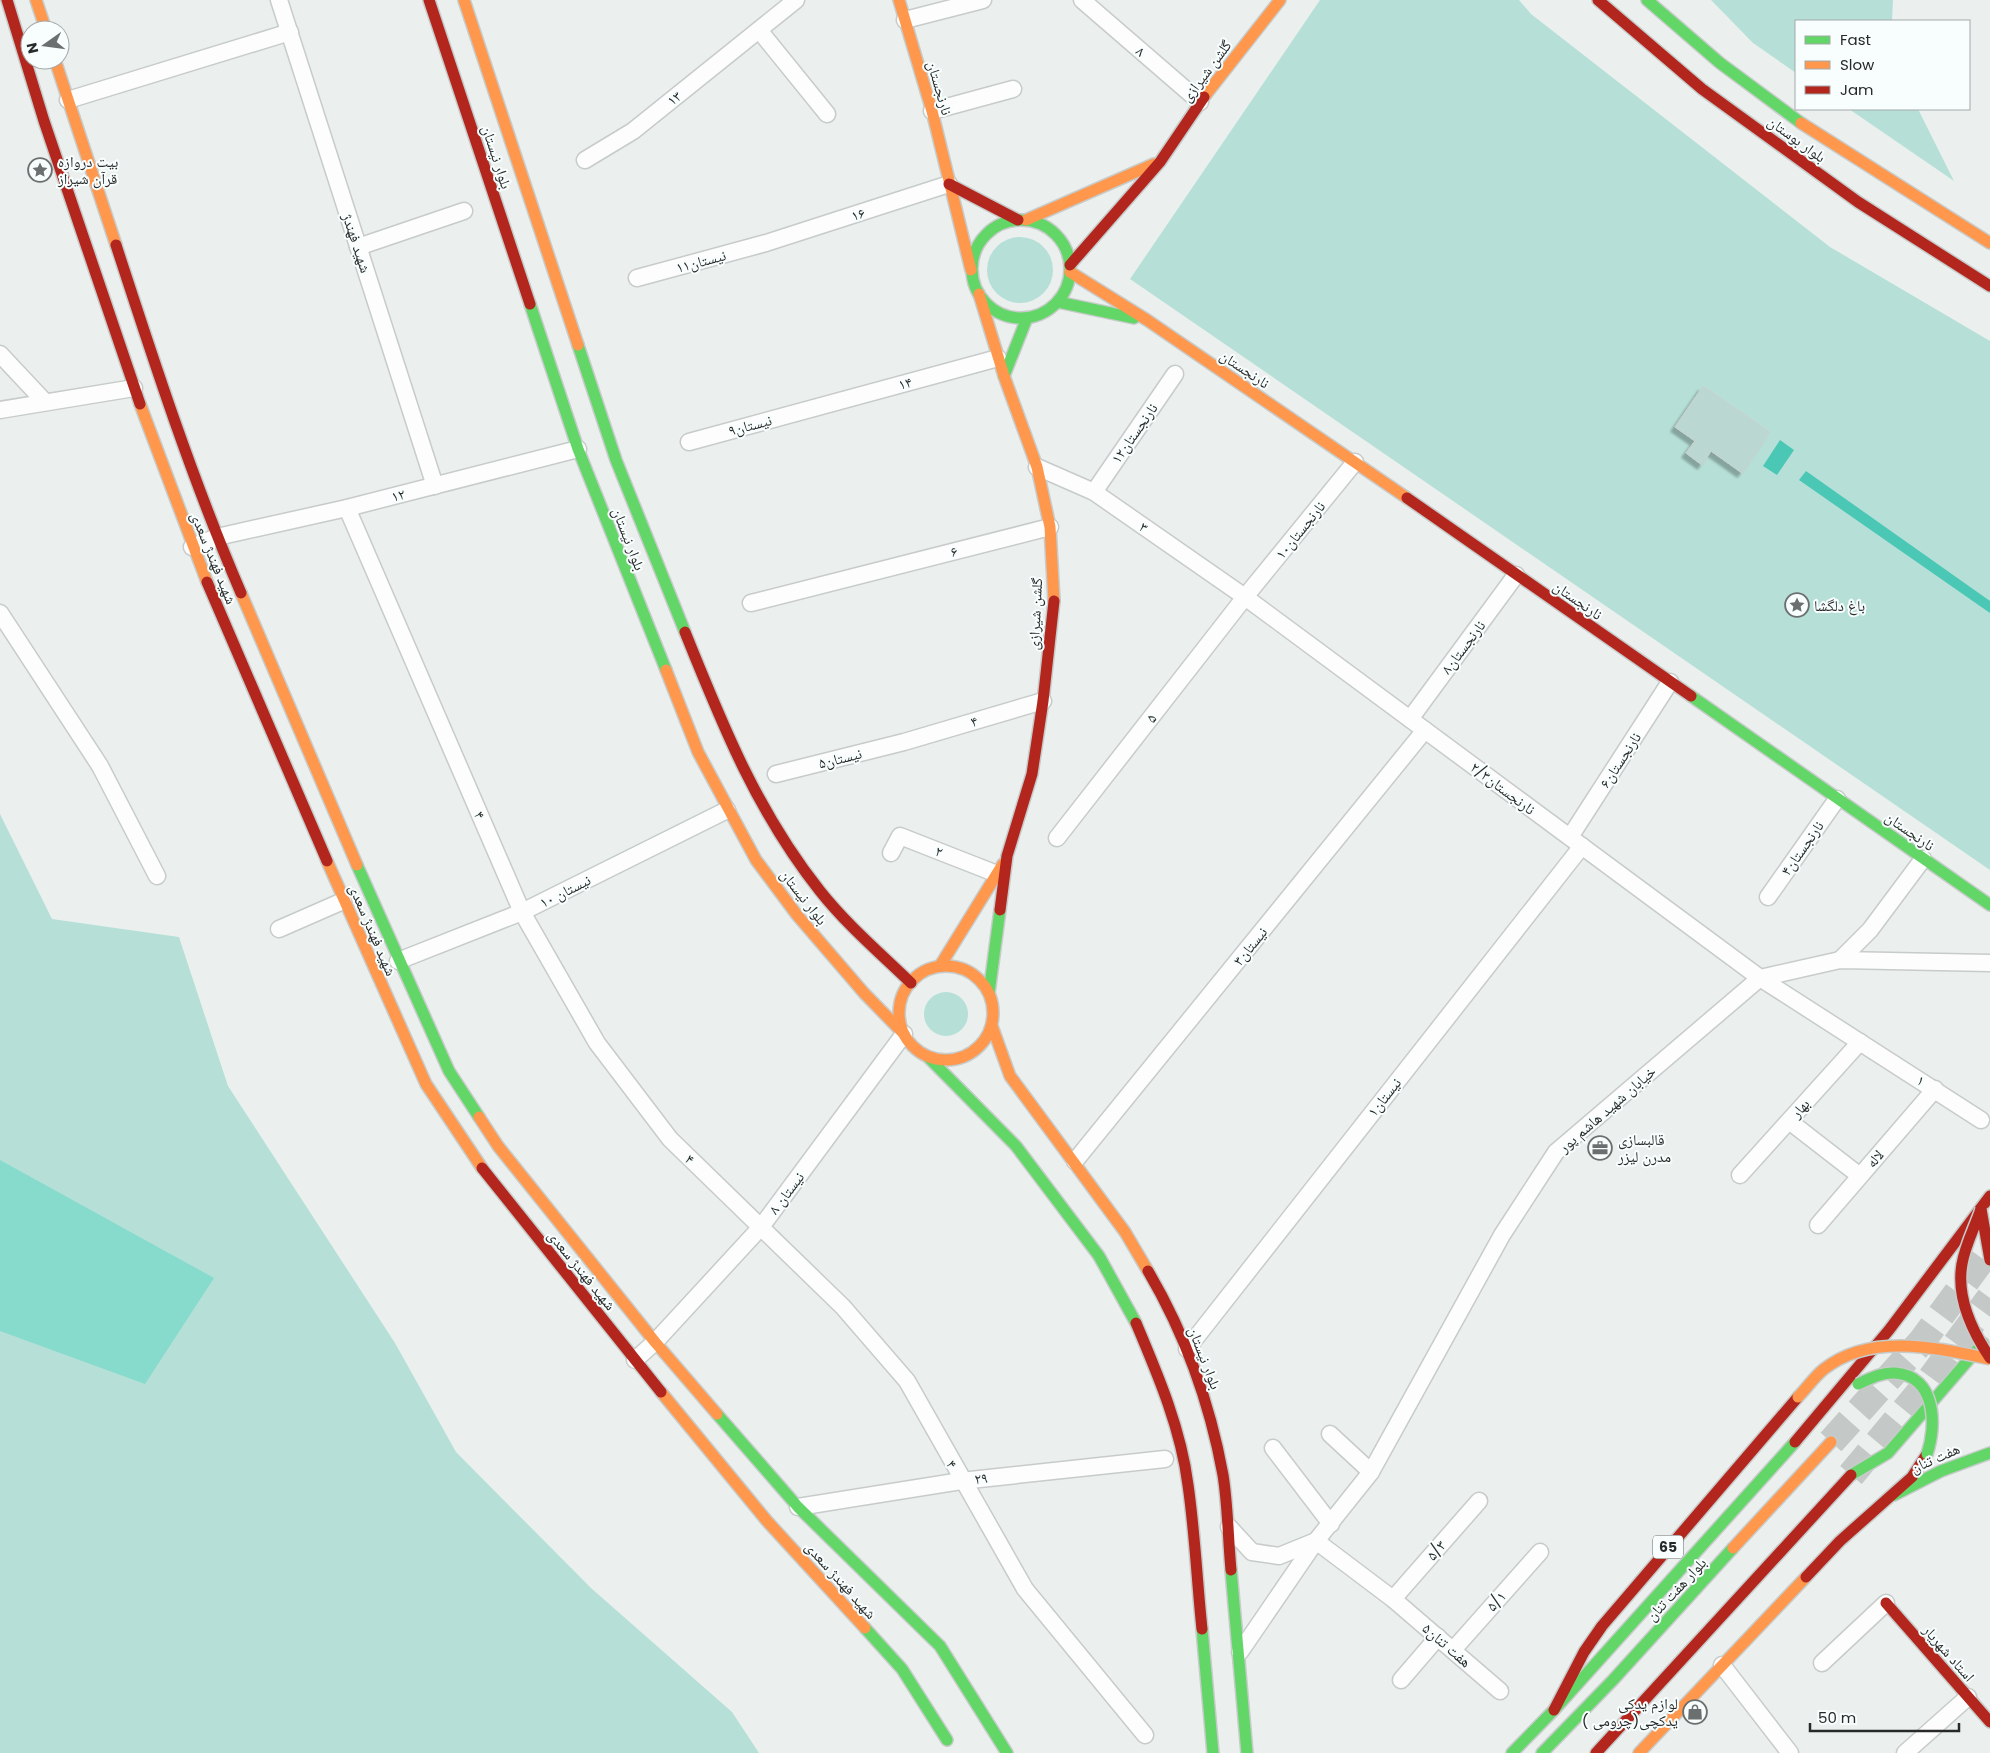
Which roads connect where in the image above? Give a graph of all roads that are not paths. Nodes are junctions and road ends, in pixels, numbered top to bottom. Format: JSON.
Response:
{"nodes":[{"id":1,"x":7,"y":0,"type":"edge"},
{"id":2,"x":36,"y":0,"type":"edge"},
{"id":3,"x":279,"y":0,"type":"edge"},
{"id":4,"x":429,"y":0,"type":"edge"},
{"id":5,"x":464,"y":0,"type":"edge"},
{"id":6,"x":796,"y":0,"type":"edge"},
{"id":7,"x":899,"y":0,"type":"edge"},
{"id":8,"x":982,"y":0,"type":"edge"},
{"id":9,"x":1082,"y":0,"type":"edge"},
{"id":10,"x":1280,"y":0,"type":"edge"},
{"id":11,"x":1598,"y":0,"type":"edge"},
{"id":12,"x":1648,"y":0,"type":"edge"},
{"id":13,"x":43,"y":20,"type":"edge"},
{"id":14,"x":905,"y":20,"type":"junction"},
{"id":15,"x":759,"y":30,"type":"junction"},
{"id":16,"x":290,"y":32,"type":"junction"},
{"id":17,"x":1720,"y":63,"type":"junction"},
{"id":18,"x":58,"y":70,"type":"edge"},
{"id":19,"x":1013,"y":89,"type":"dead end"},
{"id":20,"x":1702,"y":89,"type":"junction"},
{"id":21,"x":68,"y":100,"type":"junction"},
{"id":22,"x":1200,"y":102,"type":"junction"},
{"id":23,"x":932,"y":111,"type":"junction"},
{"id":24,"x":827,"y":114,"type":"dead end"},
{"id":25,"x":585,"y":160,"type":"dead end"},
{"id":26,"x":1160,"y":162,"type":"junction"},
{"id":27,"x":949,"y":184,"type":"junction"},
{"id":28,"x":464,"y":211,"type":"dead end"},
{"id":29,"x":1022,"y":220,"type":"junction"},
{"id":30,"x":766,"y":243,"type":"joint"},
{"id":31,"x":1990,"y":243,"type":"edge"},
{"id":32,"x":358,"y":248,"type":"junction"},
{"id":33,"x":1070,"y":268,"type":"junction"},
{"id":34,"x":972,"y":275,"type":"junction"},
{"id":35,"x":637,"y":278,"type":"dead end"},
{"id":36,"x":1990,"y":286,"type":"edge"},
{"id":37,"x":979,"y":294,"type":"junction"},
{"id":38,"x":1058,"y":302,"type":"junction"},
{"id":39,"x":1027,"y":318,"type":"junction"},
{"id":40,"x":1148,"y":320,"type":"junction"},
{"id":41,"x":0,"y":354,"type":"edge"},
{"id":42,"x":998,"y":358,"type":"junction"},
{"id":43,"x":1174,"y":374,"type":"dead end"},
{"id":44,"x":1004,"y":376,"type":"junction"},
{"id":45,"x":134,"y":388,"type":"junction"},
{"id":46,"x":46,"y":402,"type":"junction"},
{"id":47,"x":812,"y":408,"type":"joint"},
{"id":48,"x":0,"y":410,"type":"edge"},
{"id":49,"x":689,"y":442,"type":"dead end"},
{"id":50,"x":578,"y":449,"type":"junction"},
{"id":51,"x":1355,"y":462,"type":"junction"},
{"id":52,"x":1037,"y":468,"type":"junction"},
{"id":53,"x":435,"y":486,"type":"junction"},
{"id":54,"x":1094,"y":492,"type":"junction"},
{"id":55,"x":347,"y":508,"type":"junction"},
{"id":56,"x":1050,"y":527,"type":"junction"},
{"id":57,"x":217,"y":537,"type":"junction"},
{"id":58,"x":192,"y":547,"type":"junction"},
{"id":59,"x":1516,"y":575,"type":"junction"},
{"id":60,"x":1245,"y":597,"type":"junction"},
{"id":61,"x":751,"y":603,"type":"dead end"},
{"id":62,"x":0,"y":613,"type":"edge"},
{"id":63,"x":1670,"y":682,"type":"junction"},
{"id":64,"x":1043,"y":701,"type":"junction"},
{"id":65,"x":1410,"y":719,"type":"junction"},
{"id":66,"x":1425,"y":730,"type":"junction"},
{"id":67,"x":904,"y":742,"type":"joint"},
{"id":68,"x":776,"y":774,"type":"dead end"},
{"id":69,"x":1837,"y":799,"type":"junction"},
{"id":70,"x":728,"y":810,"type":"junction"},
{"id":71,"x":1057,"y":838,"type":"dead end"},
{"id":72,"x":1576,"y":842,"type":"junction"},
{"id":73,"x":891,"y":853,"type":"dead end"},
{"id":74,"x":1007,"y":856,"type":"junction"},
{"id":75,"x":1923,"y":859,"type":"junction"},
{"id":76,"x":997,"y":874,"type":"junction"},
{"id":77,"x":157,"y":876,"type":"dead end"},
{"id":78,"x":1768,"y":897,"type":"dead end"},
{"id":79,"x":344,"y":901,"type":"junction"},
{"id":80,"x":1990,"y":905,"type":"edge"},
{"id":81,"x":522,"y":912,"type":"junction"},
{"id":82,"x":280,"y":929,"type":"dead end"},
{"id":83,"x":398,"y":960,"type":"junction"},
{"id":84,"x":1840,"y":960,"type":"junction"},
{"id":85,"x":1990,"y":963,"type":"edge"},
{"id":86,"x":940,"y":966,"type":"junction"},
{"id":87,"x":1760,"y":978,"type":"junction"},
{"id":88,"x":911,"y":983,"type":"junction"},
{"id":89,"x":989,"y":993,"type":"junction"},
{"id":90,"x":992,"y":1026,"type":"junction"},
{"id":91,"x":904,"y":1034,"type":"junction"},
{"id":92,"x":1860,"y":1042,"type":"junction"},
{"id":93,"x":929,"y":1058,"type":"junction"},
{"id":94,"x":1935,"y":1089,"type":"junction"},
{"id":95,"x":1981,"y":1120,"type":"dead end"},
{"id":96,"x":1789,"y":1121,"type":"junction"},
{"id":97,"x":1075,"y":1161,"type":"junction"},
{"id":98,"x":1740,"y":1175,"type":"dead end"},
{"id":99,"x":1860,"y":1176,"type":"junction"},
{"id":100,"x":1990,"y":1196,"type":"edge"},
{"id":101,"x":1981,"y":1209,"type":"junction"},
{"id":102,"x":1818,"y":1225,"type":"dead end"},
{"id":103,"x":761,"y":1227,"type":"junction"},
{"id":104,"x":1990,"y":1260,"type":"edge"},
{"id":105,"x":1990,"y":1335,"type":"edge"},
{"id":106,"x":655,"y":1342,"type":"junction"},
{"id":107,"x":1187,"y":1349,"type":"junction"},
{"id":108,"x":1990,"y":1358,"type":"edge"},
{"id":109,"x":635,"y":1360,"type":"junction"},
{"id":110,"x":1819,"y":1416,"type":"junction"},
{"id":111,"x":1330,"y":1434,"type":"dead end"},
{"id":112,"x":1831,"y":1442,"type":"tunnel mouth"},
{"id":113,"x":1273,"y":1448,"type":"dead end"},
{"id":114,"x":1990,"y":1453,"type":"edge"},
{"id":115,"x":1164,"y":1459,"type":"dead end"},
{"id":116,"x":1371,"y":1472,"type":"junction"},
{"id":117,"x":961,"y":1481,"type":"junction"},
{"id":118,"x":1894,"y":1495,"type":"junction"},
{"id":119,"x":1478,"y":1501,"type":"dead end"},
{"id":120,"x":798,"y":1507,"type":"junction"},
{"id":121,"x":1331,"y":1524,"type":"junction"},
{"id":122,"x":1229,"y":1527,"type":"junction"},
{"id":123,"x":1316,"y":1541,"type":"junction"},
{"id":124,"x":1540,"y":1552,"type":"dead end"},
{"id":125,"x":1393,"y":1599,"type":"junction"},
{"id":126,"x":1886,"y":1604,"type":"joint"},
{"id":127,"x":1438,"y":1637,"type":"junction"},
{"id":128,"x":1453,"y":1650,"type":"junction"},
{"id":129,"x":1240,"y":1652,"type":"junction"},
{"id":130,"x":1822,"y":1663,"type":"dead end"},
{"id":131,"x":1722,"y":1665,"type":"junction"},
{"id":132,"x":1401,"y":1680,"type":"dead end"},
{"id":133,"x":1500,"y":1691,"type":"dead end"},
{"id":134,"x":1968,"y":1697,"type":"junction"},
{"id":135,"x":1554,"y":1710,"type":"junction"},
{"id":136,"x":1990,"y":1722,"type":"edge"},
{"id":137,"x":1145,"y":1735,"type":"dead end"},
{"id":138,"x":946,"y":1740,"type":"dead end"},
{"id":139,"x":1007,"y":1753,"type":"edge"},
{"id":140,"x":1213,"y":1753,"type":"edge"},
{"id":141,"x":1247,"y":1753,"type":"edge"},
{"id":142,"x":1512,"y":1753,"type":"edge"},
{"id":143,"x":1542,"y":1753,"type":"edge"},
{"id":144,"x":1596,"y":1753,"type":"edge"},
{"id":145,"x":1639,"y":1753,"type":"edge"},
{"id":146,"x":1790,"y":1753,"type":"edge"},
{"id":147,"x":1905,"y":1753,"type":"edge"}],
"edges":[{"from":1,"to":45,"type":"main road","name":"شهید فهندژ سعدی"},
{"from":2,"to":13,"type":"main road"},
{"from":3,"to":16,"type":"street","name":"شهید فهندژ"},
{"from":4,"to":50,"type":"main road","name":"بلوار نیستان"},
{"from":5,"to":88,"type":"main road","name":"بلوار نیستان"},
{"from":6,"to":15,"type":"street","name":"۱۳"},
{"from":7,"to":14,"type":"main road","name":"نارنجستان"},
{"from":8,"to":14,"type":"street"},
{"from":9,"to":22,"type":"street","name":"۸"},
{"from":10,"to":22,"type":"main road","name":"گلشن شیرازی"},
{"from":11,"to":20,"type":"main road","name":"بلوار بوستان"},
{"from":12,"to":17,"type":"main road","name":"بلوار بوستان"},
{"from":14,"to":23,"type":"main road","name":"نارنجستان"},
{"from":15,"to":24,"type":"street"},
{"from":15,"to":25,"type":"street","name":"۱۳"},
{"from":16,"to":21,"type":"street"},
{"from":16,"to":32,"type":"street","name":"شهید فهندژ"},
{"from":17,"to":20,"type":"main road"},
{"from":17,"to":31,"type":"main road","name":"بلوار بوستان"},
{"from":18,"to":21,"type":"main road","name":"شهید فهندژ سعدی"},
{"from":19,"to":23,"type":"street"},
{"from":20,"to":36,"type":"main road","name":"بلوار بوستان"},
{"from":21,"to":57,"type":"main road","name":"شهید فهندژ سعدی"},
{"from":22,"to":26,"type":"main road","name":"گلشن شیرازی"},
{"from":23,"to":27,"type":"main road","name":"نارنجستان"},
{"from":26,"to":29,"type":"main road"},
{"from":26,"to":33,"type":"main road","name":"گلشن شیرازی"},
{"from":27,"to":29,"type":"main road"},
{"from":27,"to":30,"type":"street","name":"۱۶"},
{"from":27,"to":34,"type":"main road","name":"نارنجستان"},
{"from":28,"to":32,"type":"street"},
{"from":29,"to":33,"type":"main road"},
{"from":29,"to":34,"type":"main road"},
{"from":30,"to":35,"type":"street","name":"۱۱نیستان"},
{"from":32,"to":53,"type":"street","name":"شهید فهندژ"},
{"from":33,"to":38,"type":"main road"},
{"from":33,"to":40,"type":"main road","name":"نارنجستان"},
{"from":34,"to":37,"type":"main road"},
{"from":37,"to":39,"type":"main road"},
{"from":37,"to":42,"type":"main road","name":"گلشن شیرازی"},
{"from":38,"to":39,"type":"main road"},
{"from":38,"to":40,"type":"main road"},
{"from":39,"to":44,"type":"main road"},
{"from":40,"to":51,"type":"main road","name":"نارنجستان"},
{"from":41,"to":46,"type":"street"},
{"from":42,"to":44,"type":"main road","name":"گلشن شیرازی"},
{"from":42,"to":47,"type":"street","name":"۱۴"},
{"from":43,"to":54,"type":"street","name":"۱۲نارنجستان"},
{"from":44,"to":52,"type":"main road","name":"گلشن شیرازی"},
{"from":45,"to":46,"type":"street"},
{"from":45,"to":58,"type":"main road","name":"شهید فهندژ سعدی"},
{"from":46,"to":48,"type":"street"},
{"from":47,"to":49,"type":"street","name":"۹نیستان"},
{"from":50,"to":53,"type":"street","name":"۱۲"},
{"from":50,"to":70,"type":"main road","name":"بلوار نیستان"},
{"from":51,"to":59,"type":"main road","name":"نارنجستان"},
{"from":51,"to":60,"type":"street","name":"۱۰نارنجستان"},
{"from":52,"to":54,"type":"street","name":"۳"},
{"from":52,"to":56,"type":"main road","name":"گلشن شیرازی"},
{"from":53,"to":55,"type":"street","name":"۱۲"},
{"from":54,"to":60,"type":"street","name":"۳"},
{"from":55,"to":57,"type":"street","name":"۱۲"},
{"from":55,"to":81,"type":"street","name":"۴"},
{"from":56,"to":61,"type":"street","name":"۶"},
{"from":56,"to":64,"type":"main road","name":"گلشن شیرازی"},
{"from":57,"to":58,"type":"street","name":"۱۲"},
{"from":57,"to":83,"type":"main road","name":"شهید فهندژ سعدی"},
{"from":58,"to":79,"type":"main road","name":"شهید فهندژ سعدی"},
{"from":59,"to":63,"type":"main road","name":"نارنجستان"},
{"from":59,"to":65,"type":"street","name":"۸نارنجستان"},
{"from":60,"to":65,"type":"street","name":"۲/۳نارنجستان"},
{"from":60,"to":71,"type":"street","name":"۵"},
{"from":62,"to":77,"type":"street"},
{"from":63,"to":69,"type":"main road","name":"نارنجستان"},
{"from":63,"to":72,"type":"street","name":"۶نارنجستان"},
{"from":64,"to":67,"type":"street","name":"۴"},
{"from":64,"to":74,"type":"main road","name":"گلشن شیرازی"},
{"from":65,"to":66,"type":"street","name":"۲/۳نارنجستان"},
{"from":66,"to":72,"type":"street","name":"۲/۳نارنجستان"},
{"from":66,"to":97,"type":"street","name":"۳نیستان"},
{"from":67,"to":68,"type":"street","name":"۵نیستان"},
{"from":69,"to":75,"type":"main road","name":"نارنجستان"},
{"from":69,"to":78,"type":"street","name":"۴نارنجستان"},
{"from":70,"to":81,"type":"street","name":"نیستان ۱۰"},
{"from":70,"to":91,"type":"main road","name":"بلوار نیستان"},
{"from":72,"to":87,"type":"street","name":"۲/۳نارنجستان"},
{"from":72,"to":107,"type":"street","name":"۱نیستان"},
{"from":73,"to":76,"type":"street","name":"۲"},
{"from":74,"to":76,"type":"main road","name":"گلشن شیرازی"},
{"from":74,"to":89,"type":"main road","name":"گلشن شیرازی"},
{"from":75,"to":80,"type":"main road","name":"نارنجستان"},
{"from":75,"to":84,"type":"street"},
{"from":76,"to":86,"type":"main road","name":"گلشن شیرازی"},
{"from":79,"to":82,"type":"street"},
{"from":79,"to":109,"type":"main road","name":"شهید فهندژ سعدی"},
{"from":81,"to":83,"type":"street","name":"نیستان ۱۰"},
{"from":81,"to":103,"type":"street","name":"۴"},
{"from":83,"to":106,"type":"main road","name":"شهید فهندژ سعدی"},
{"from":84,"to":85,"type":"street","name":"خیابان شهید هاشم پور"},
{"from":84,"to":87,"type":"street","name":"خیابان شهید هاشم پور"},
{"from":86,"to":88,"type":"main road"},
{"from":86,"to":89,"type":"main road"},
{"from":87,"to":92,"type":"street","name":"۱"},
{"from":87,"to":116,"type":"street","name":"خیابان شهید هاشم پور"},
{"from":88,"to":91,"type":"main road"},
{"from":89,"to":90,"type":"main road"},
{"from":90,"to":93,"type":"main road"},
{"from":90,"to":97,"type":"main road","name":"بلوار نیستان"},
{"from":91,"to":93,"type":"main road"},
{"from":91,"to":103,"type":"street","name":"نیستان ۸"},
{"from":92,"to":94,"type":"street","name":"۱"},
{"from":92,"to":96,"type":"street","name":"بهار"},
{"from":93,"to":140,"type":"main road"},
{"from":94,"to":95,"type":"street","name":"۱"},
{"from":94,"to":99,"type":"street","name":"لاله ‍"},
{"from":96,"to":98,"type":"street","name":"بهار"},
{"from":96,"to":99,"type":"street"},
{"from":97,"to":107,"type":"main road","name":"بلوار نیستان"},
{"from":99,"to":102,"type":"street","name":"لاله ‍"},
{"from":100,"to":101,"type":"main road"},
{"from":101,"to":104,"type":"main road","bridge":true},
{"from":101,"to":108,"type":"main road","bridge":true},
{"from":101,"to":110,"type":"main road"},
{"from":103,"to":106,"type":"street","name":"نیستان ۸"},
{"from":103,"to":117,"type":"street","name":"۴"},
{"from":105,"to":144,"type":"main road"},
{"from":106,"to":109,"type":"street","name":"نیستان ۸"},
{"from":106,"to":120,"type":"main road","name":"شهید فهندژ سعدی"},
{"from":107,"to":122,"type":"main road","name":"بلوار نیستان"},
{"from":108,"to":135,"type":"main road","number":"65","bridge":true},
{"from":109,"to":138,"type":"main road","name":"شهید فهندژ سعدی"},
{"from":110,"to":118,"type":"main road","bridge":true},
{"from":110,"to":135,"type":"main road"},
{"from":111,"to":116,"type":"street"},
{"from":112,"to":143,"type":"main road","name":"بلوار هفت تنان"},
{"from":113,"to":121,"type":"street"},
{"from":114,"to":118,"type":"main road","name":"هفت تنان"},
{"from":115,"to":117,"type":"street","name":"۲۹"},
{"from":116,"to":121,"type":"street","name":"خیابان شهید هاشم پور"},
{"from":117,"to":120,"type":"street","name":"۲۹"},
{"from":117,"to":137,"type":"street","name":"۴"},
{"from":118,"to":131,"type":"main road"},
{"from":119,"to":125,"type":"street","name":"۵/۳"},
{"from":120,"to":139,"type":"main road","name":"شهید فهندژ سعدی"},
{"from":121,"to":123,"type":"street","name":"خیابان شهید هاشم پور"},
{"from":122,"to":123,"type":"street","name":"خیابان شهید هاشم پور"},
{"from":122,"to":129,"type":"main road","name":"بلوار نیستان"},
{"from":123,"to":125,"type":"street","name":"هفت تنان۵"},
{"from":123,"to":129,"type":"street","name":"خیابان شهید هاشم پور"},
{"from":124,"to":128,"type":"street","name":"۵/۱"},
{"from":125,"to":127,"type":"street","name":"هفت تنان۵"},
{"from":126,"to":130,"type":"street"},
{"from":126,"to":134,"type":"main road","name":"استاد شهریار"},
{"from":127,"to":128,"type":"street","name":"هفت تنان۵"},
{"from":127,"to":132,"type":"street"},
{"from":128,"to":133,"type":"street","name":"هفت تنان۵"},
{"from":129,"to":141,"type":"main road","name":"بلوار نیستان"},
{"from":131,"to":145,"type":"main road"},
{"from":131,"to":146,"type":"street"},
{"from":134,"to":136,"type":"main road","name":"استاد شهریار"},
{"from":134,"to":147,"type":"street"},
{"from":135,"to":142,"type":"main road","number":"65"}]}
